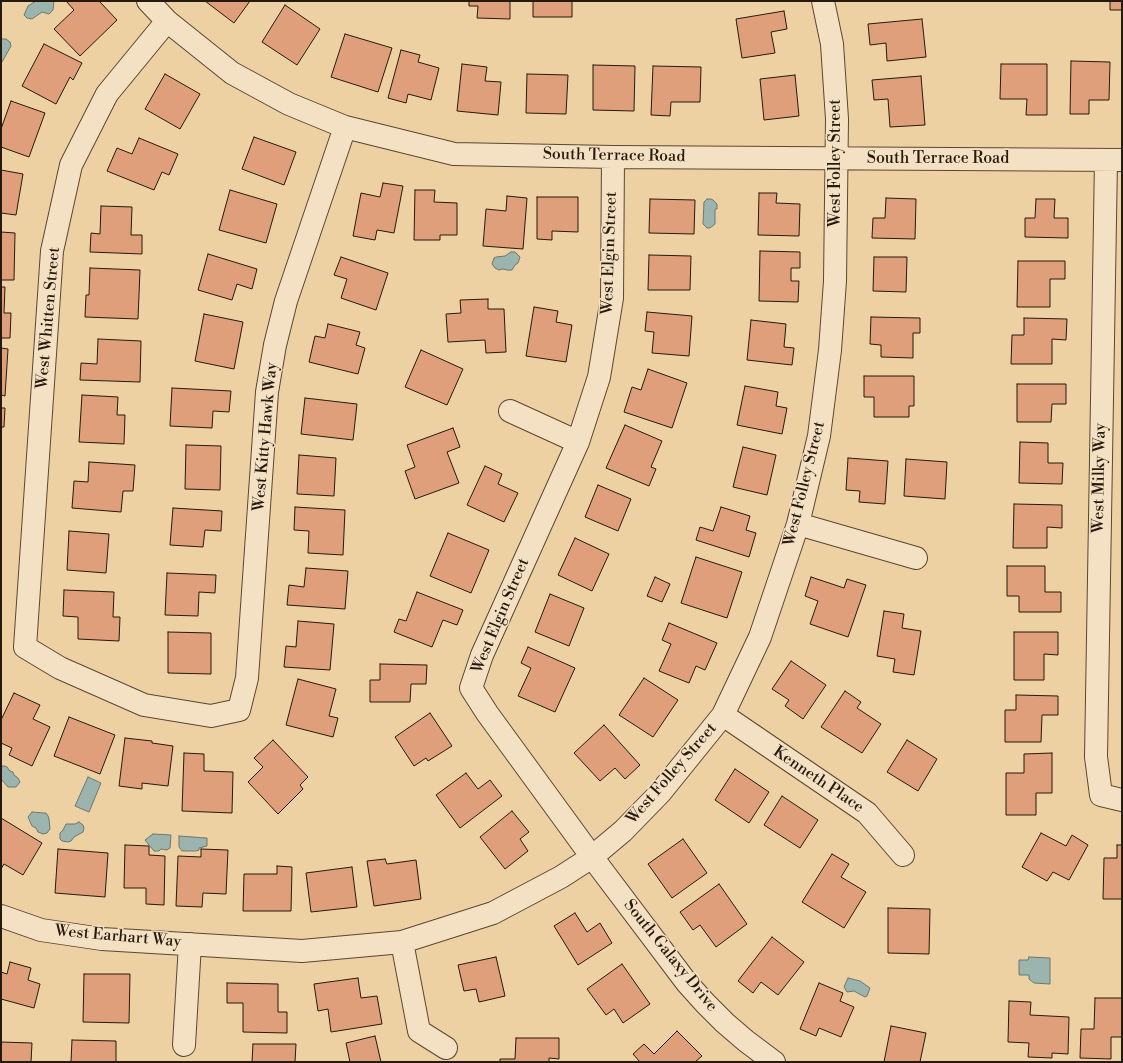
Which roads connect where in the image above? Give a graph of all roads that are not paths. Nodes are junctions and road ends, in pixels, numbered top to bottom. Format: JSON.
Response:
{"nodes":[{"id":1,"x":148,"y":1,"type":"edge"},
{"id":2,"x":823,"y":1,"type":"edge"},
{"id":3,"x":167,"y":21,"type":"junction"},
{"id":4,"x":345,"y":127,"type":"junction"},
{"id":5,"x":613,"y":157,"type":"junction"},
{"id":6,"x":837,"y":158,"type":"junction"},
{"id":7,"x":1114,"y":160,"type":"edge"},
{"id":8,"x":510,"y":411,"type":"dead end"},
{"id":9,"x":578,"y":442,"type":"junction"},
{"id":10,"x":798,"y":524,"type":"junction"},
{"id":11,"x":916,"y":558,"type":"dead end"},
{"id":12,"x":239,"y":710,"type":"joint"},
{"id":13,"x":723,"y":715,"type":"junction"},
{"id":14,"x":1112,"y":798,"type":"edge"},
{"id":15,"x":903,"y":855,"type":"dead end"},
{"id":16,"x":592,"y":857,"type":"junction"},
{"id":17,"x":1,"y":916,"type":"edge"},
{"id":18,"x":402,"y":942,"type":"junction"},
{"id":19,"x":190,"y":944,"type":"junction"},
{"id":20,"x":184,"y":1045,"type":"dead end"},
{"id":21,"x":446,"y":1048,"type":"dead end"},
{"id":22,"x":774,"y":1062,"type":"edge"}],
"edges":[{"from":1,"to":3,"type":"street","name":"South Terrace Road"},
{"from":2,"to":6,"type":"street","name":"West Folley Street"},
{"from":3,"to":4,"type":"street","name":"South Terrace Road"},
{"from":3,"to":12,"type":"street","name":"West Whitten Street"},
{"from":4,"to":5,"type":"street","name":"South Terrace Road"},
{"from":4,"to":12,"type":"street","name":"West Kitty Hawk Way"},
{"from":5,"to":6,"type":"street","name":"South Terrace Road"},
{"from":5,"to":9,"type":"street","name":"West Elgin Street"},
{"from":6,"to":7,"type":"street","name":"South Terrace Road"},
{"from":6,"to":10,"type":"street","name":"West Folley Street"},
{"from":7,"to":14,"type":"street","name":"West Milky Way"},
{"from":8,"to":9,"type":"street"},
{"from":9,"to":16,"type":"street","name":"West Elgin Street"},
{"from":10,"to":11,"type":"street"},
{"from":10,"to":13,"type":"street","name":"West Folley Street"},
{"from":13,"to":15,"type":"street","name":"Kenneth Place"},
{"from":13,"to":16,"type":"street","name":"West Folley Street"},
{"from":16,"to":18,"type":"street","name":"West Earhart Way"},
{"from":16,"to":22,"type":"street","name":"South Galaxy Drive"},
{"from":17,"to":19,"type":"street","name":"West Earhart Way"},
{"from":18,"to":19,"type":"street","name":"West Earhart Way"},
{"from":18,"to":21,"type":"street"},
{"from":19,"to":20,"type":"street","name":"West Earhart Way"}]}
